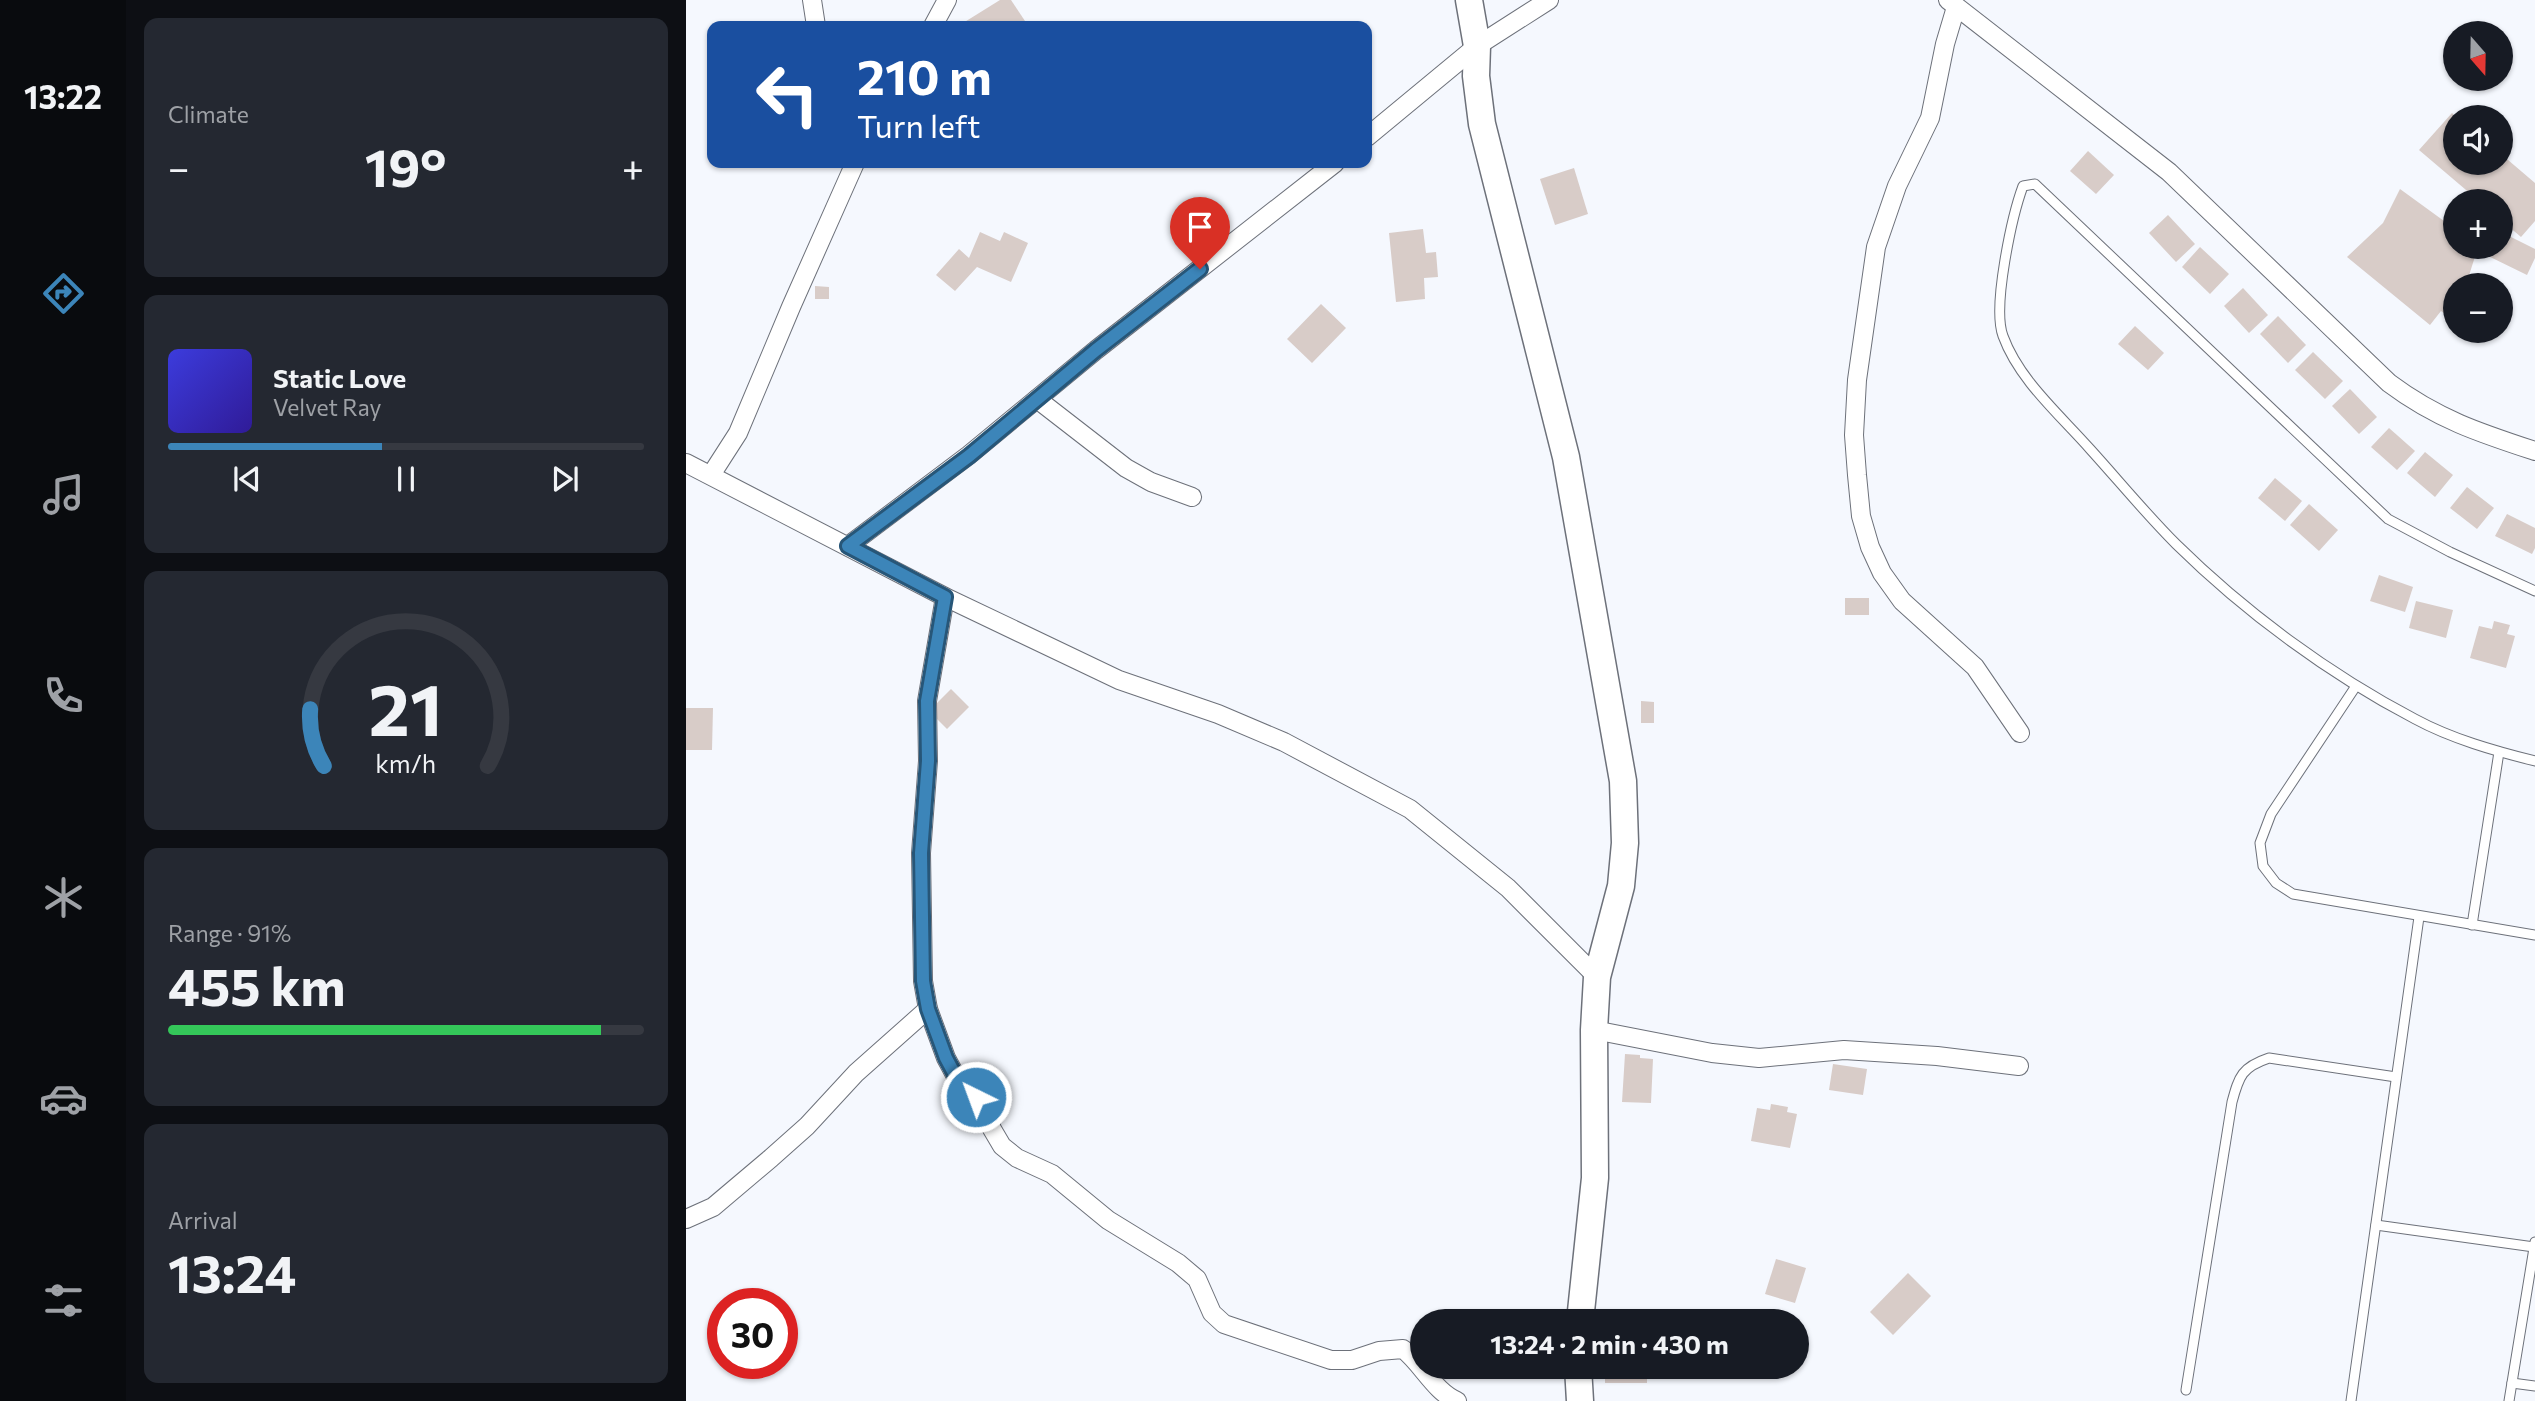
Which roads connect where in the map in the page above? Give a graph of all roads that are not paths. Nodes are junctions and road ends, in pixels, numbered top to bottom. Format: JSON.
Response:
{"nodes":[{"id":1,"x":812,"y":0,"type":"edge"},
{"id":2,"x":947,"y":0,"type":"edge"},
{"id":3,"x":1469,"y":0,"type":"edge"},
{"id":4,"x":1549,"y":0,"type":"edge"},
{"id":5,"x":1956,"y":3,"type":"edge"},
{"id":6,"x":815,"y":21,"type":"edge"},
{"id":7,"x":936,"y":21,"type":"edge"},
{"id":8,"x":1477,"y":46,"type":"junction"},
{"id":9,"x":1372,"y":133,"type":"edge"},
{"id":10,"x":853,"y":168,"type":"edge"},
{"id":11,"x":1329,"y":168,"type":"edge"},
{"id":12,"x":1037,"y":399,"type":"junction"},
{"id":13,"x":2535,"y":451,"type":"edge"},
{"id":14,"x":686,"y":463,"type":"edge"},
{"id":15,"x":710,"y":475,"type":"junction"},
{"id":16,"x":1192,"y":497,"type":"dead end"},
{"id":17,"x":848,"y":546,"type":"junction"},
{"id":18,"x":2535,"y":591,"type":"edge"},
{"id":19,"x":945,"y":597,"type":"junction"},
{"id":20,"x":2356,"y":686,"type":"junction"},
{"id":21,"x":2020,"y":733,"type":"dead end"},
{"id":22,"x":2499,"y":752,"type":"junction"},
{"id":23,"x":2535,"y":761,"type":"edge"},
{"id":24,"x":2419,"y":917,"type":"junction"},
{"id":25,"x":2472,"y":925,"type":"junction"},
{"id":26,"x":2535,"y":935,"type":"edge"},
{"id":27,"x":1597,"y":977,"type":"junction"},
{"id":28,"x":928,"y":1009,"type":"junction"},
{"id":29,"x":1594,"y":1030,"type":"junction"},
{"id":30,"x":2019,"y":1066,"type":"dead end"},
{"id":31,"x":2396,"y":1077,"type":"junction"},
{"id":32,"x":686,"y":1219,"type":"edge"},
{"id":33,"x":2376,"y":1225,"type":"junction"},
{"id":34,"x":2535,"y":1245,"type":"edge"},
{"id":35,"x":1581,"y":1309,"type":"edge"},
{"id":36,"x":1579,"y":1379,"type":"edge"},
{"id":37,"x":2512,"y":1383,"type":"junction"},
{"id":38,"x":2535,"y":1386,"type":"edge"},
{"id":39,"x":2186,"y":1390,"type":"dead end"},
{"id":40,"x":1457,"y":1401,"type":"edge"},
{"id":41,"x":1580,"y":1401,"type":"edge"},
{"id":42,"x":2351,"y":1401,"type":"edge"},
{"id":43,"x":2509,"y":1401,"type":"edge"}],
"edges":[{"from":1,"to":6,"type":"street"},
{"from":2,"to":7,"type":"street"},
{"from":3,"to":8,"type":"street"},
{"from":4,"to":8,"type":"street"},
{"from":5,"to":13,"type":"street"},
{"from":5,"to":21,"type":"street"},
{"from":8,"to":9,"type":"street"},
{"from":8,"to":27,"type":"street"},
{"from":10,"to":15,"type":"street"},
{"from":11,"to":12,"type":"street"},
{"from":12,"to":16,"type":"street"},
{"from":12,"to":17,"type":"street"},
{"from":14,"to":15,"type":"street"},
{"from":15,"to":17,"type":"street"},
{"from":17,"to":19,"type":"street"},
{"from":18,"to":20,"type":"lane"},
{"from":19,"to":27,"type":"street"},
{"from":19,"to":28,"type":"street"},
{"from":20,"to":22,"type":"lane"},
{"from":20,"to":24,"type":"lane"},
{"from":22,"to":23,"type":"lane"},
{"from":22,"to":25,"type":"lane"},
{"from":24,"to":25,"type":"lane"},
{"from":24,"to":31,"type":"lane"},
{"from":25,"to":26,"type":"lane"},
{"from":27,"to":29,"type":"street"},
{"from":28,"to":32,"type":"street"},
{"from":28,"to":40,"type":"street"},
{"from":29,"to":30,"type":"street"},
{"from":29,"to":35,"type":"street"},
{"from":31,"to":33,"type":"lane"},
{"from":31,"to":39,"type":"lane"},
{"from":33,"to":34,"type":"lane"},
{"from":33,"to":42,"type":"lane"},
{"from":34,"to":37,"type":"lane"},
{"from":36,"to":41,"type":"street"},
{"from":37,"to":38,"type":"lane"},
{"from":37,"to":43,"type":"lane"}]}
